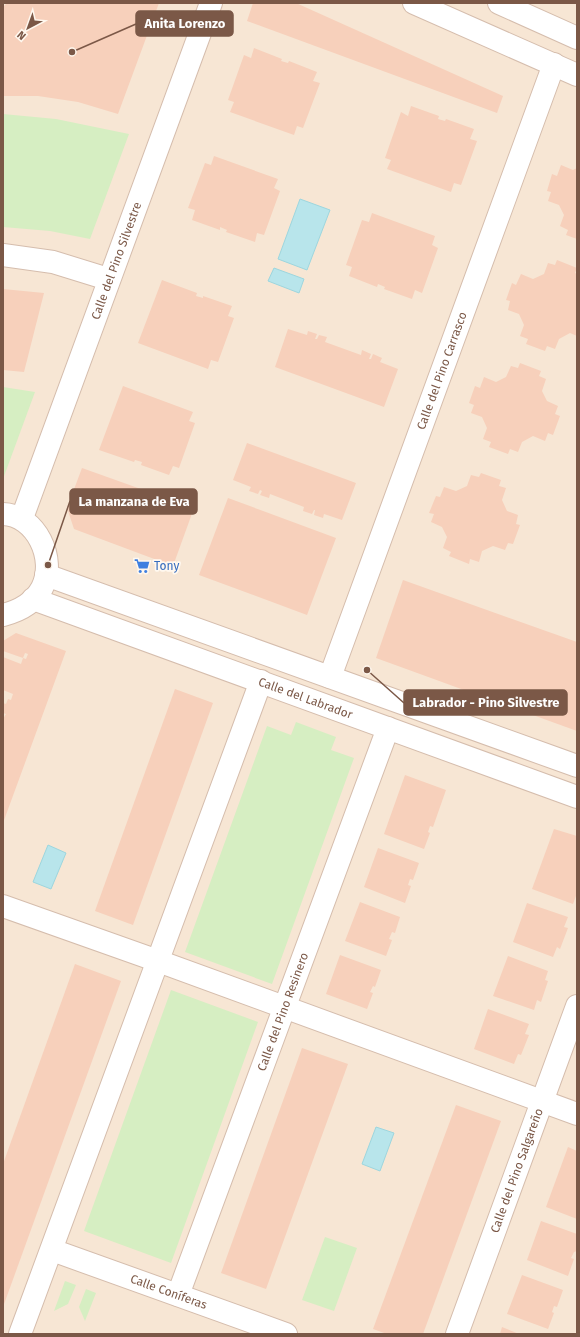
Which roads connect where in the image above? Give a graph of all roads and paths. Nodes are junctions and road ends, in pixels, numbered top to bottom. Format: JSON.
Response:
{"nodes":[{"id":1,"x":211,"y":3,"type":"edge"},
{"id":2,"x":414,"y":3,"type":"edge"},
{"id":3,"x":499,"y":3,"type":"edge"},
{"id":4,"x":577,"y":38,"type":"edge"},
{"id":5,"x":554,"y":64,"type":"junction"},
{"id":6,"x":577,"y":75,"type":"edge"},
{"id":7,"x":3,"y":255,"type":"edge"},
{"id":8,"x":108,"y":279,"type":"junction"},
{"id":9,"x":12,"y":516,"type":"edge"},
{"id":10,"x":46,"y":575,"type":"junction"},
{"id":11,"x":33,"y":599,"type":"junction"},
{"id":12,"x":3,"y":615,"type":"edge"},
{"id":13,"x":330,"y":677,"type":"junction"},
{"id":14,"x":261,"y":681,"type":"junction"},
{"id":15,"x":388,"y":728,"type":"junction"},
{"id":16,"x":577,"y":766,"type":"edge"},
{"id":17,"x":577,"y":797,"type":"edge"},
{"id":18,"x":3,"y":906,"type":"edge"},
{"id":19,"x":158,"y":961,"type":"junction"},
{"id":20,"x":577,"y":1006,"type":"edge"},
{"id":21,"x":285,"y":1007,"type":"junction"},
{"id":22,"x":542,"y":1101,"type":"junction"},
{"id":23,"x":577,"y":1114,"type":"edge"},
{"id":24,"x":52,"y":1250,"type":"junction"},
{"id":25,"x":178,"y":1295,"type":"junction"},
{"id":26,"x":20,"y":1334,"type":"edge"},
{"id":27,"x":286,"y":1334,"type":"edge"},
{"id":28,"x":457,"y":1334,"type":"edge"}],
"edges":[{"from":1,"to":8,"type":"street","name":"Calle del Pino Silvestre"},
{"from":2,"to":5,"type":"street"},
{"from":3,"to":4,"type":"street"},
{"from":5,"to":6,"type":"street"},
{"from":5,"to":13,"type":"street","name":"Calle del Pino Carrasco"},
{"from":7,"to":8,"type":"street"},
{"from":8,"to":9,"type":"street","name":"Calle del Pino Silvestre"},
{"from":9,"to":10,"type":"street"},
{"from":10,"to":11,"type":"street"},
{"from":10,"to":13,"type":"street"},
{"from":11,"to":12,"type":"street"},
{"from":11,"to":14,"type":"street","name":"Calle del Labrador"},
{"from":13,"to":16,"type":"street"},
{"from":14,"to":15,"type":"street","name":"Calle del Labrador"},
{"from":14,"to":19,"type":"street"},
{"from":15,"to":17,"type":"street","name":"Calle del Labrador"},
{"from":15,"to":21,"type":"street","name":"Calle del Pino Resinero"},
{"from":18,"to":19,"type":"street"},
{"from":19,"to":21,"type":"street"},
{"from":19,"to":24,"type":"street"},
{"from":20,"to":22,"type":"street","name":"Calle del Pino Salgareño"},
{"from":21,"to":22,"type":"street"},
{"from":21,"to":25,"type":"street","name":"Calle del Pino Resinero"},
{"from":22,"to":23,"type":"street"},
{"from":22,"to":28,"type":"street","name":"Calle del Pino Salgareño"},
{"from":24,"to":25,"type":"street","name":"Calle Coníferas"},
{"from":24,"to":26,"type":"street"},
{"from":25,"to":27,"type":"street","name":"Calle Coníferas"}]}
